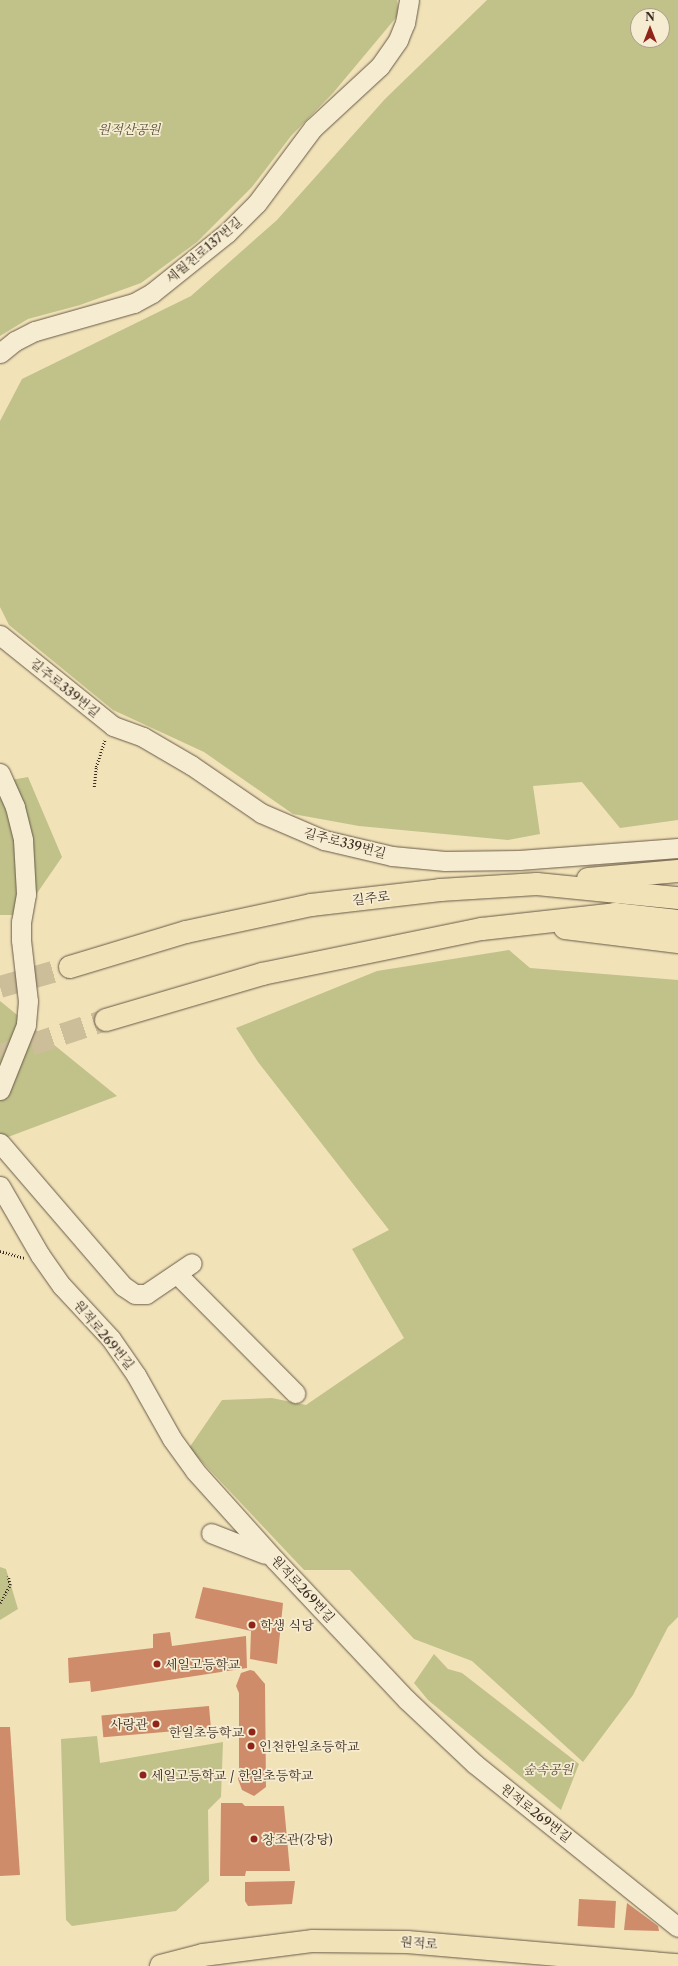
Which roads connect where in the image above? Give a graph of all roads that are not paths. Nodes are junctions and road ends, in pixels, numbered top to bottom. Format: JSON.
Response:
{"nodes":[{"id":1,"x":409,"y":0,"type":"edge"},
{"id":2,"x":0,"y":353,"type":"edge"},
{"id":3,"x":0,"y":636,"type":"edge"},
{"id":4,"x":0,"y":773,"type":"edge"},
{"id":5,"x":678,"y":848,"type":"edge"},
{"id":6,"x":678,"y":870,"type":"edge"},
{"id":7,"x":537,"y":884,"type":"junction"},
{"id":8,"x":678,"y":898,"type":"edge"},
{"id":9,"x":678,"y":921,"type":"edge"},
{"id":10,"x":529,"y":923,"type":"junction"},
{"id":11,"x":678,"y":942,"type":"edge"},
{"id":12,"x":70,"y":968,"type":"tunnel mouth"},
{"id":13,"x":106,"y":1020,"type":"tunnel mouth"},
{"id":14,"x":0,"y":1090,"type":"edge"},
{"id":15,"x":0,"y":1142,"type":"edge"},
{"id":16,"x":0,"y":1186,"type":"edge"},
{"id":17,"x":192,"y":1263,"type":"dead end"},
{"id":18,"x":177,"y":1274,"type":"junction"},
{"id":19,"x":295,"y":1393,"type":"dead end"},
{"id":20,"x":211,"y":1533,"type":"dead end"},
{"id":21,"x":275,"y":1560,"type":"junction"},
{"id":22,"x":678,"y":1927,"type":"edge"},
{"id":23,"x":549,"y":1960,"type":"edge"},
{"id":24,"x":678,"y":1965,"type":"edge"},
{"id":25,"x":161,"y":1966,"type":"edge"}],
"edges":[{"from":1,"to":2,"type":"street","name":"세월천로137번길"},
{"from":3,"to":5,"type":"street","name":"길주로339번길"},
{"from":4,"to":14,"type":"street"},
{"from":6,"to":7,"type":"main road"},
{"from":7,"to":8,"type":"main road","name":"길주로"},
{"from":7,"to":12,"type":"main road","name":"길주로"},
{"from":9,"to":10,"type":"main road"},
{"from":10,"to":11,"type":"main road"},
{"from":10,"to":13,"type":"main road"},
{"from":15,"to":18,"type":"street"},
{"from":16,"to":21,"type":"street","name":"원적로269번길"},
{"from":17,"to":18,"type":"street"},
{"from":18,"to":19,"type":"street"},
{"from":20,"to":21,"type":"street"},
{"from":21,"to":22,"type":"street","name":"원적로269번길"},
{"from":23,"to":24,"type":"main road","name":"원적로"},
{"from":23,"to":25,"type":"main road","name":"원적로"}]}
